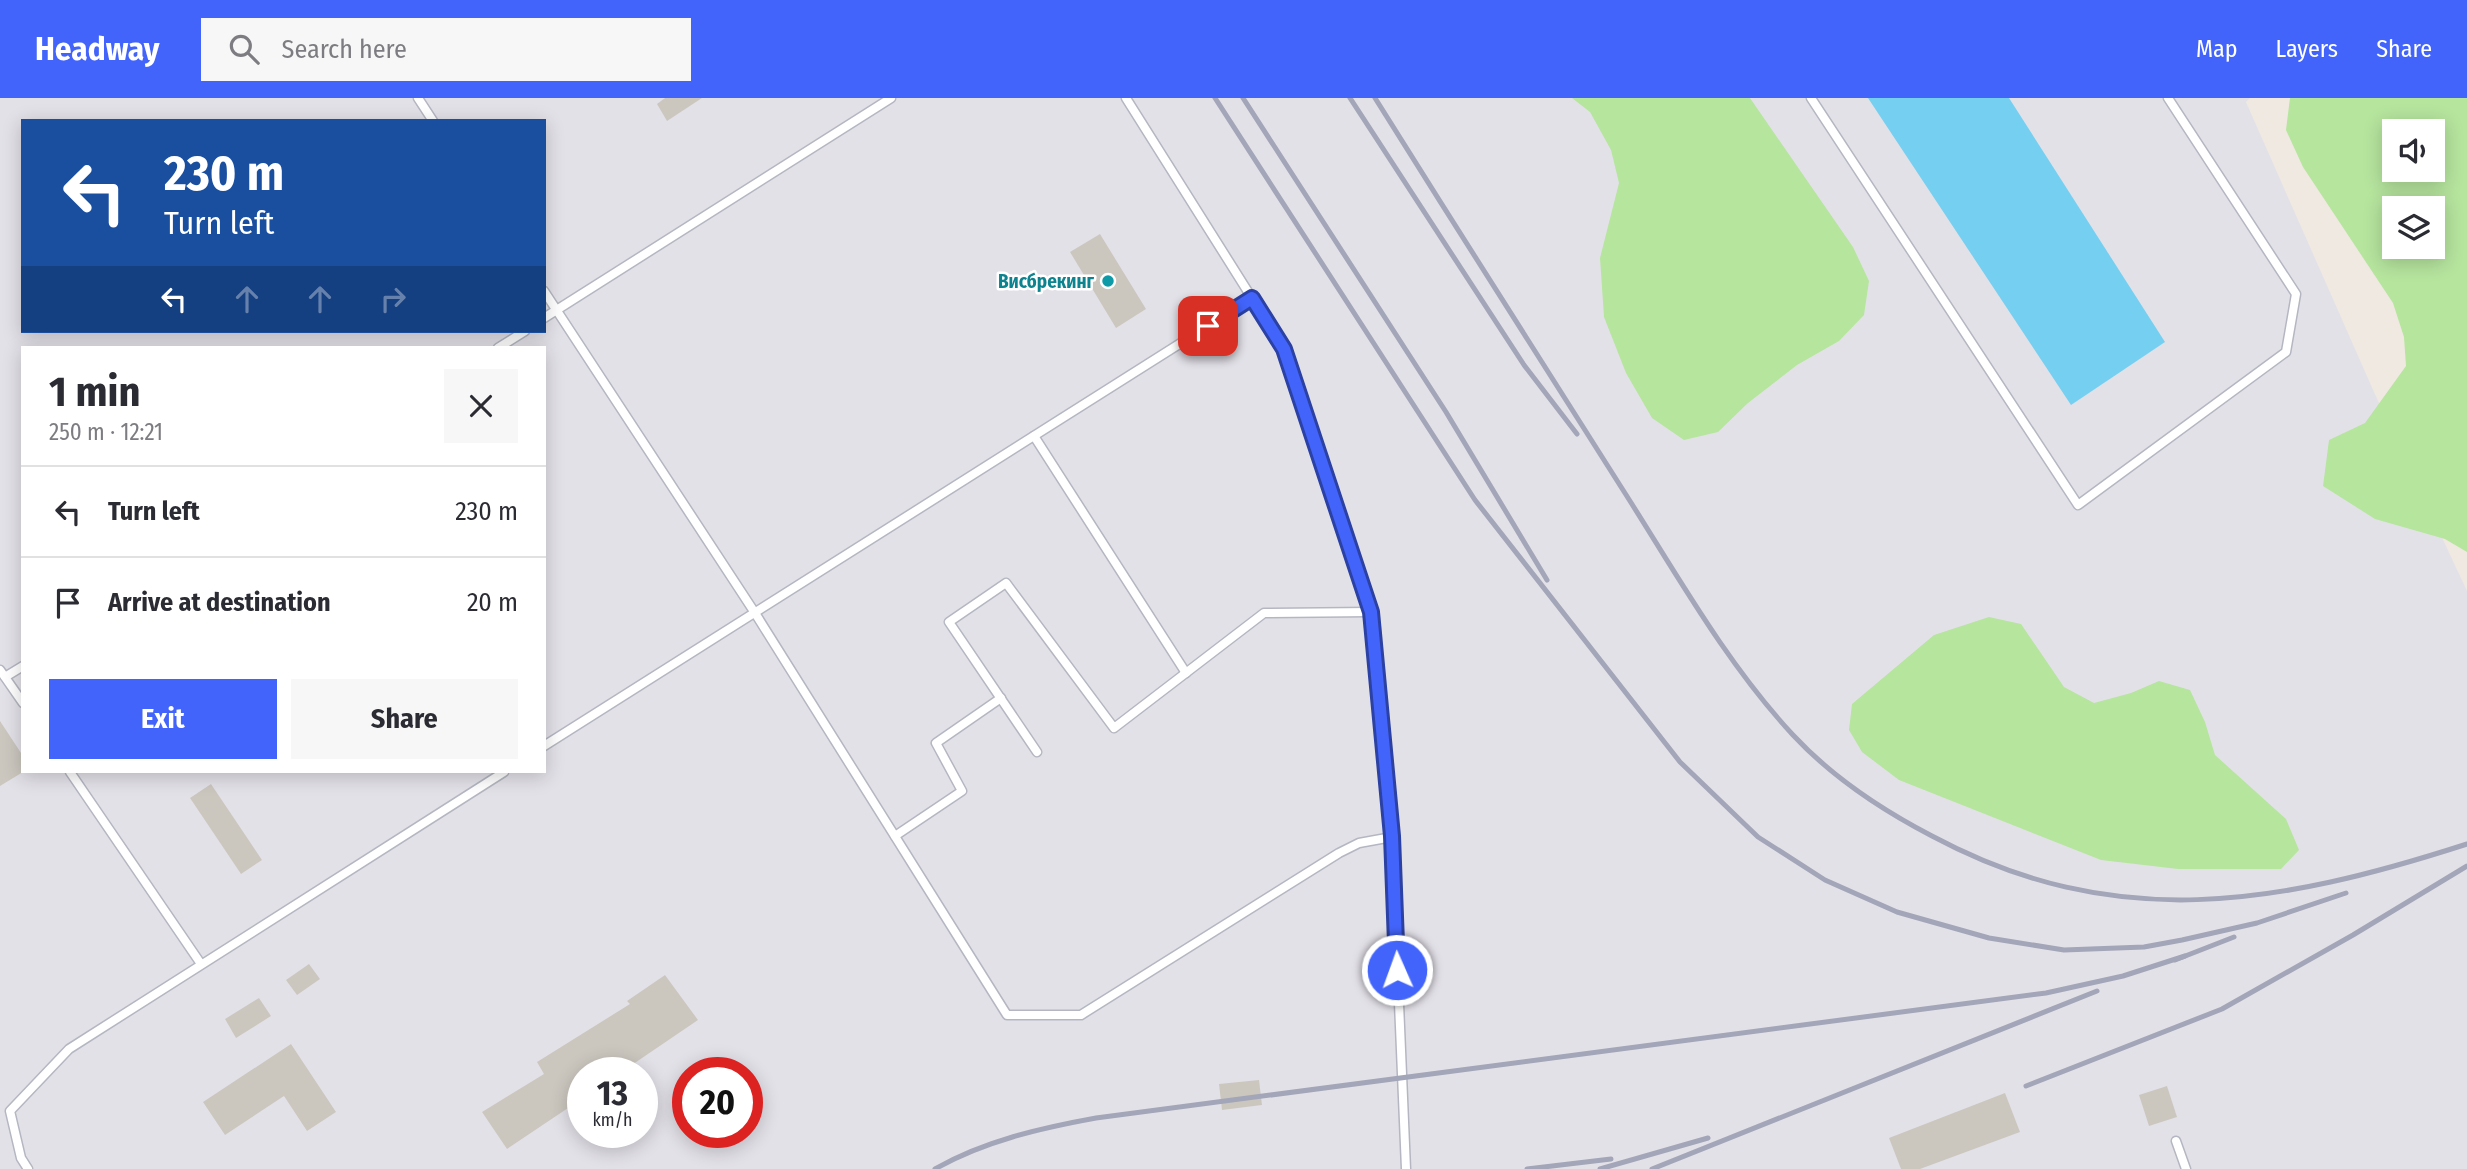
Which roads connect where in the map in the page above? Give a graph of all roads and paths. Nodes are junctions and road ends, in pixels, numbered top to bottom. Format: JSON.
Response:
{"nodes":[{"id":1,"x":418,"y":98,"type":"edge"},
{"id":2,"x":891,"y":98,"type":"edge"},
{"id":3,"x":1126,"y":98,"type":"edge"},
{"id":4,"x":1811,"y":98,"type":"edge"},
{"id":5,"x":2168,"y":98,"type":"edge"},
{"id":6,"x":432,"y":119,"type":"edge"},
{"id":7,"x":546,"y":295,"type":"edge"},
{"id":8,"x":1252,"y":298,"type":"junction"},
{"id":9,"x":556,"y":310,"type":"junction"},
{"id":10,"x":546,"y":317,"type":"edge"},
{"id":11,"x":521,"y":333,"type":"edge"},
{"id":12,"x":501,"y":346,"type":"edge"},
{"id":13,"x":1034,"y":436,"type":"junction"},
{"id":14,"x":1371,"y":612,"type":"junction"},
{"id":15,"x":755,"y":613,"type":"junction"},
{"id":16,"x":21,"y":667,"type":"edge"},
{"id":17,"x":3,"y":673,"type":"edge"},
{"id":18,"x":1186,"y":673,"type":"junction"},
{"id":19,"x":1000,"y":698,"type":"junction"},
{"id":20,"x":21,"y":700,"type":"edge"},
{"id":21,"x":546,"y":745,"type":"edge"},
{"id":22,"x":1037,"y":752,"type":"dead end"},
{"id":23,"x":71,"y":773,"type":"edge"},
{"id":24,"x":502,"y":773,"type":"edge"},
{"id":25,"x":895,"y":836,"type":"junction"},
{"id":26,"x":1392,"y":836,"type":"junction"},
{"id":27,"x":201,"y":964,"type":"junction"},
{"id":28,"x":2176,"y":1141,"type":"dead end"},
{"id":29,"x":28,"y":1169,"type":"edge"},
{"id":30,"x":1406,"y":1169,"type":"edge"},
{"id":31,"x":2186,"y":1169,"type":"edge"}],
"edges":[{"from":1,"to":6,"type":"lane"},
{"from":2,"to":9,"type":"lane"},
{"from":3,"to":8,"type":"lane"},
{"from":4,"to":5,"type":"lane"},
{"from":7,"to":9,"type":"lane"},
{"from":8,"to":13,"type":"lane"},
{"from":8,"to":14,"type":"lane"},
{"from":9,"to":10,"type":"lane"},
{"from":9,"to":15,"type":"lane"},
{"from":11,"to":12,"type":"lane"},
{"from":13,"to":15,"type":"lane"},
{"from":13,"to":18,"type":"lane"},
{"from":14,"to":18,"type":"lane"},
{"from":14,"to":26,"type":"lane"},
{"from":15,"to":21,"type":"lane"},
{"from":15,"to":25,"type":"lane"},
{"from":16,"to":17,"type":"lane"},
{"from":17,"to":20,"type":"lane"},
{"from":18,"to":19,"type":"lane"},
{"from":19,"to":22,"type":"lane"},
{"from":19,"to":25,"type":"lane"},
{"from":23,"to":27,"type":"lane"},
{"from":24,"to":27,"type":"lane"},
{"from":25,"to":26,"type":"lane"},
{"from":26,"to":30,"type":"lane"},
{"from":27,"to":29,"type":"lane"},
{"from":28,"to":31,"type":"lane"}]}
